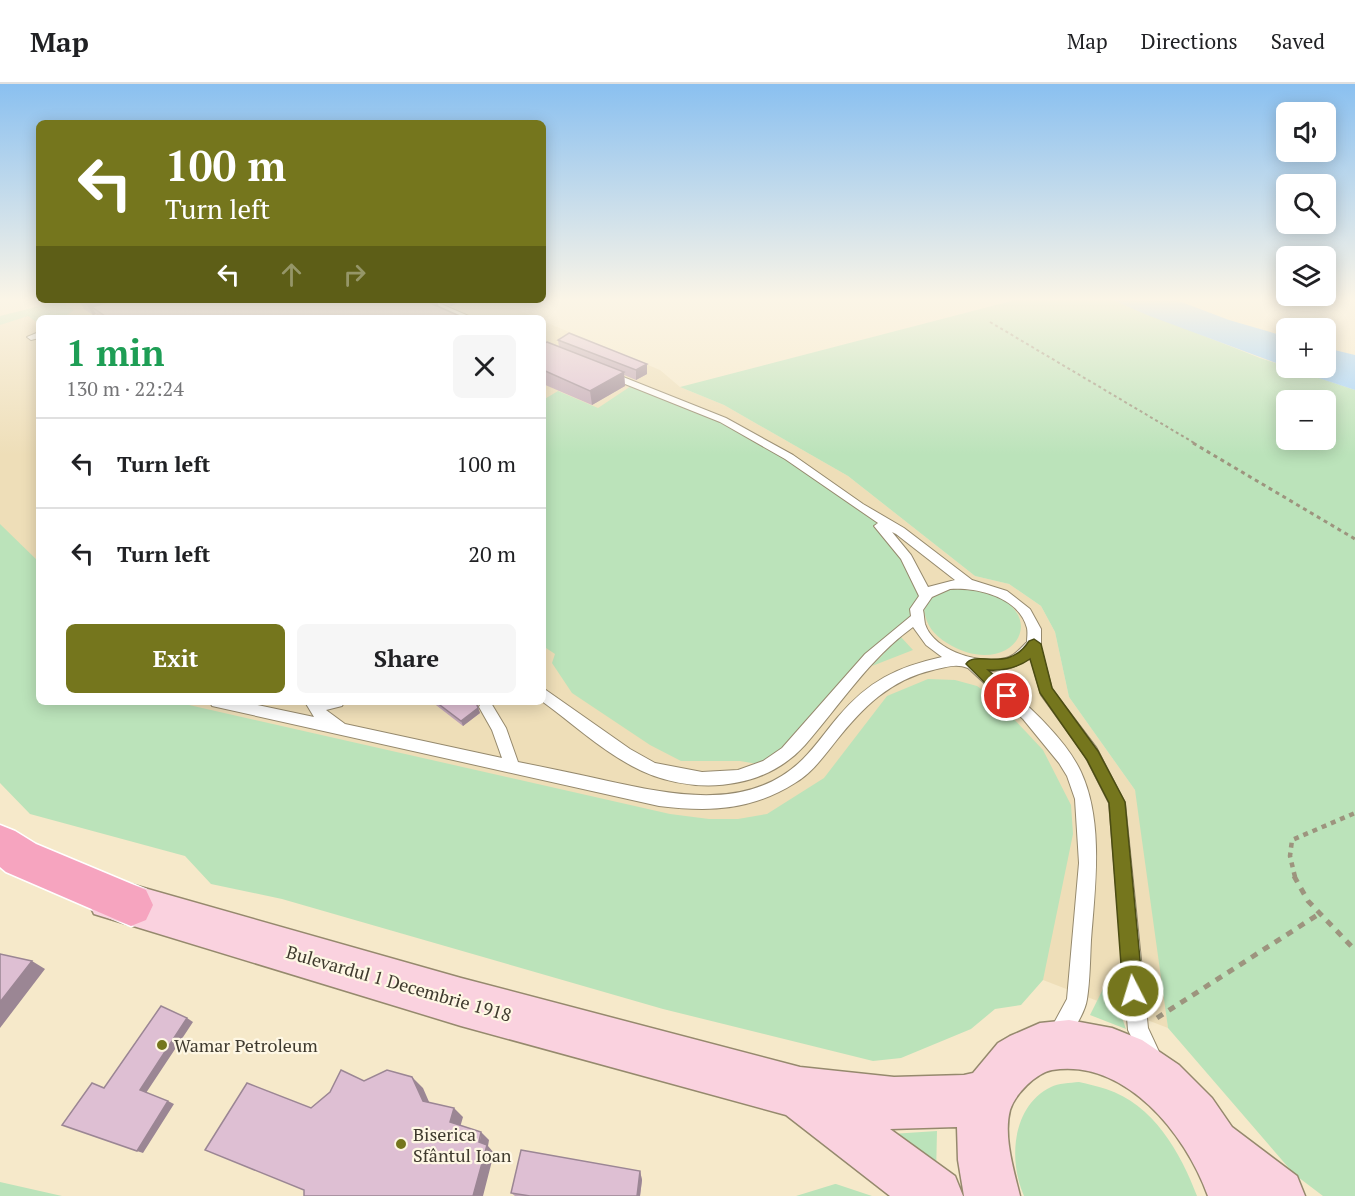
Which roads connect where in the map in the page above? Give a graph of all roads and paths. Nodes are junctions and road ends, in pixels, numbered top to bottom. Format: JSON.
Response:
{"nodes":[{"id":1,"x":1040,"y":352,"type":"edge"},
{"id":2,"x":594,"y":368,"type":"edge"},
{"id":3,"x":859,"y":506,"type":"junction"},
{"id":4,"x":1355,"y":539,"type":"edge"},
{"id":5,"x":970,"y":585,"type":"junction"},
{"id":6,"x":925,"y":595,"type":"junction"},
{"id":7,"x":917,"y":618,"type":"junction"},
{"id":8,"x":1034,"y":644,"type":"junction"},
{"id":9,"x":965,"y":662,"type":"junction"},
{"id":10,"x":546,"y":696,"type":"edge"},
{"id":11,"x":230,"y":705,"type":"edge"},
{"id":12,"x":315,"y":705,"type":"edge"},
{"id":13,"x":486,"y":707,"type":"dead end"},
{"id":14,"x":347,"y":731,"type":"junction"},
{"id":15,"x":513,"y":768,"type":"junction"},
{"id":16,"x":1355,"y":813,"type":"edge"},
{"id":17,"x":0,"y":844,"type":"edge"},
{"id":18,"x":0,"y":866,"type":"edge"},
{"id":19,"x":131,"y":905,"type":"junction"},
{"id":20,"x":1319,"y":914,"type":"junction"},
{"id":21,"x":1355,"y":950,"type":"edge"},
{"id":22,"x":1138,"y":1030,"type":"junction"},
{"id":23,"x":1051,"y":1045,"type":"junction"},
{"id":24,"x":1166,"y":1088,"type":"junction"},
{"id":25,"x":800,"y":1093,"type":"junction"},
{"id":26,"x":988,"y":1098,"type":"junction"},
{"id":27,"x":1212,"y":1143,"type":"junction"},
{"id":28,"x":935,"y":1196,"type":"edge"},
{"id":29,"x":992,"y":1196,"type":"edge"},
{"id":30,"x":1236,"y":1196,"type":"edge"},
{"id":31,"x":1277,"y":1196,"type":"edge"}],
"edges":[{"from":1,"to":4,"type":"path"},
{"from":2,"to":3,"type":"lane"},
{"from":3,"to":5,"type":"lane"},
{"from":3,"to":6,"type":"lane"},
{"from":5,"to":6,"type":"lane"},
{"from":5,"to":8,"type":"lane"},
{"from":6,"to":7,"type":"lane"},
{"from":7,"to":9,"type":"lane"},
{"from":7,"to":10,"type":"lane"},
{"from":8,"to":9,"type":"lane"},
{"from":8,"to":22,"type":"lane"},
{"from":9,"to":15,"type":"lane"},
{"from":9,"to":23,"type":"lane"},
{"from":11,"to":14,"type":"lane"},
{"from":12,"to":14,"type":"lane"},
{"from":13,"to":15,"type":"lane"},
{"from":14,"to":15,"type":"lane"},
{"from":16,"to":20,"type":"path"},
{"from":17,"to":19,"type":"main road"},
{"from":18,"to":19,"type":"main road","name":"Bulevardul 1 Decembrie 1918"},
{"from":19,"to":25,"type":"main road","name":"Bulevardul 1 Decembrie 1918"},
{"from":20,"to":21,"type":"path"},
{"from":20,"to":22,"type":"path"},
{"from":22,"to":24,"type":"lane"},
{"from":23,"to":24,"type":"main road"},
{"from":23,"to":26,"type":"main road"},
{"from":24,"to":27,"type":"main road"},
{"from":25,"to":26,"type":"main road","name":"Bulevardul 1 Decembrie 1918"},
{"from":25,"to":28,"type":"main road","name":"Bulevardul 1 Decembrie 1918"},
{"from":26,"to":29,"type":"main road"},
{"from":27,"to":30,"type":"main road"},
{"from":27,"to":31,"type":"main road"}]}
